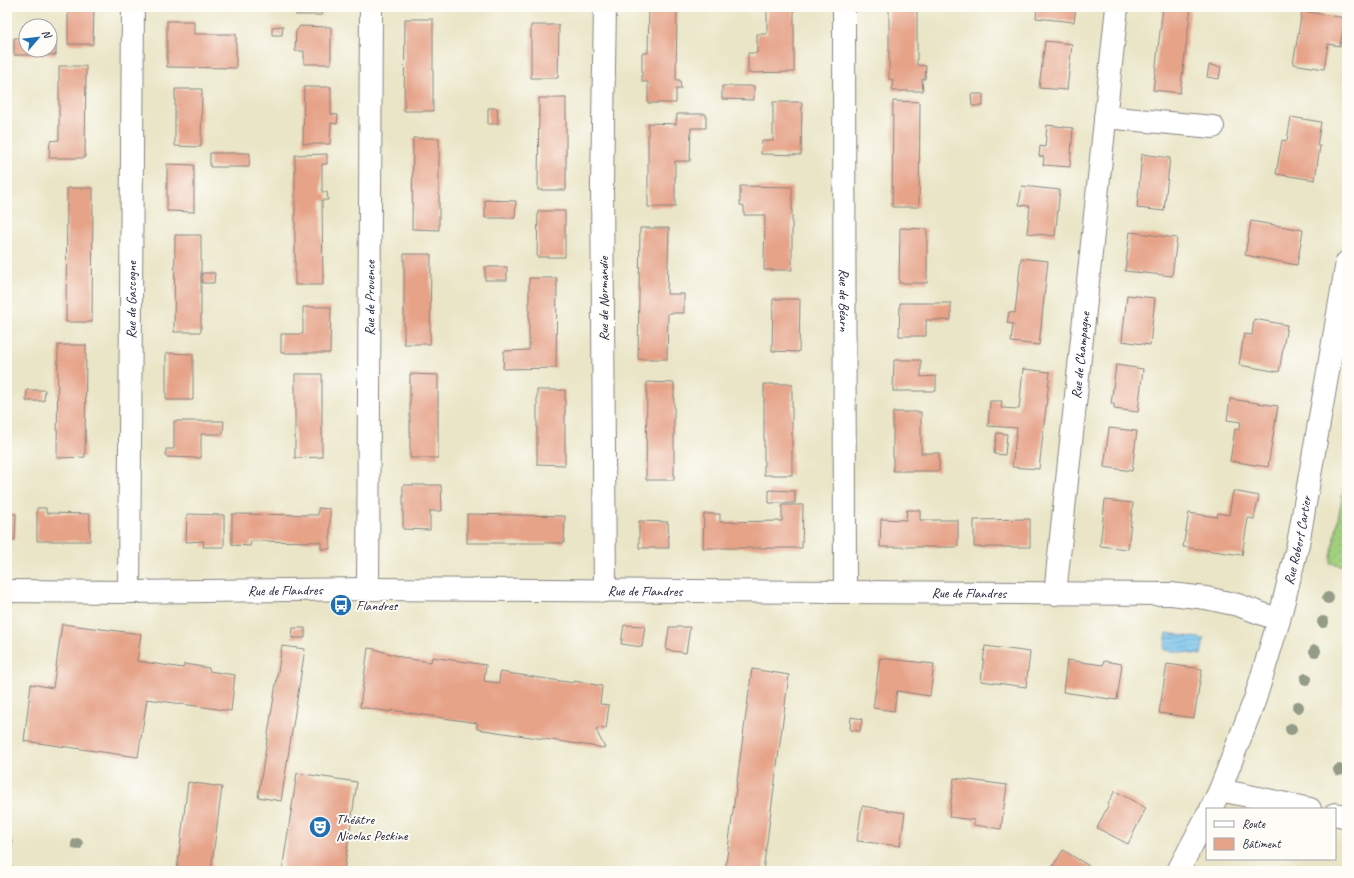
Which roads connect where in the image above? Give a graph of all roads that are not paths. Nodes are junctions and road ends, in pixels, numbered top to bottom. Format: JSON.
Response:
{"nodes":[{"id":1,"x":133,"y":7,"type":"edge"},
{"id":2,"x":371,"y":7,"type":"edge"},
{"id":3,"x":605,"y":7,"type":"edge"},
{"id":4,"x":844,"y":7,"type":"edge"},
{"id":5,"x":1117,"y":7,"type":"edge"},
{"id":6,"x":1105,"y":117,"type":"junction"},
{"id":7,"x":1213,"y":128,"type":"dead end"},
{"id":8,"x":1347,"y":262,"type":"edge"},
{"id":9,"x":368,"y":589,"type":"junction"},
{"id":10,"x":7,"y":591,"type":"edge"},
{"id":11,"x":605,"y":591,"type":"junction"},
{"id":12,"x":129,"y":592,"type":"junction"},
{"id":13,"x":845,"y":592,"type":"junction"},
{"id":14,"x":1055,"y":594,"type":"junction"},
{"id":15,"x":1279,"y":620,"type":"junction"},
{"id":16,"x":1220,"y":790,"type":"junction"},
{"id":17,"x":1211,"y":808,"type":"edge"},
{"id":18,"x":1305,"y":808,"type":"edge"},
{"id":19,"x":1336,"y":814,"type":"edge"},
{"id":20,"x":1347,"y":817,"type":"edge"},
{"id":21,"x":1206,"y":818,"type":"edge"},
{"id":22,"x":1178,"y":871,"type":"edge"}],
"edges":[{"from":1,"to":12,"type":"street","name":"Rue de Gascogne"},
{"from":2,"to":9,"type":"street","name":"Rue de Provence"},
{"from":3,"to":11,"type":"street","name":"Rue de Normandie"},
{"from":4,"to":13,"type":"street","name":"Rue de Béarn"},
{"from":5,"to":6,"type":"street","name":"Rue de Champagne"},
{"from":6,"to":7,"type":"street"},
{"from":6,"to":14,"type":"street","name":"Rue de Champagne"},
{"from":8,"to":15,"type":"street","name":"Rue Robert Cartier"},
{"from":9,"to":11,"type":"street","name":"Rue de Flandres"},
{"from":9,"to":12,"type":"street","name":"Rue de Flandres"},
{"from":10,"to":12,"type":"street","name":"Rue de Flandres"},
{"from":11,"to":13,"type":"street","name":"Rue de Flandres"},
{"from":13,"to":14,"type":"street","name":"Rue de Flandres"},
{"from":14,"to":15,"type":"street","name":"Rue de Flandres"},
{"from":15,"to":16,"type":"street","name":"Rue Robert Cartier"},
{"from":16,"to":17,"type":"street","name":"Rue Robert Cartier"},
{"from":16,"to":18,"type":"street"},
{"from":19,"to":20,"type":"street"},
{"from":21,"to":22,"type":"street"}]}
